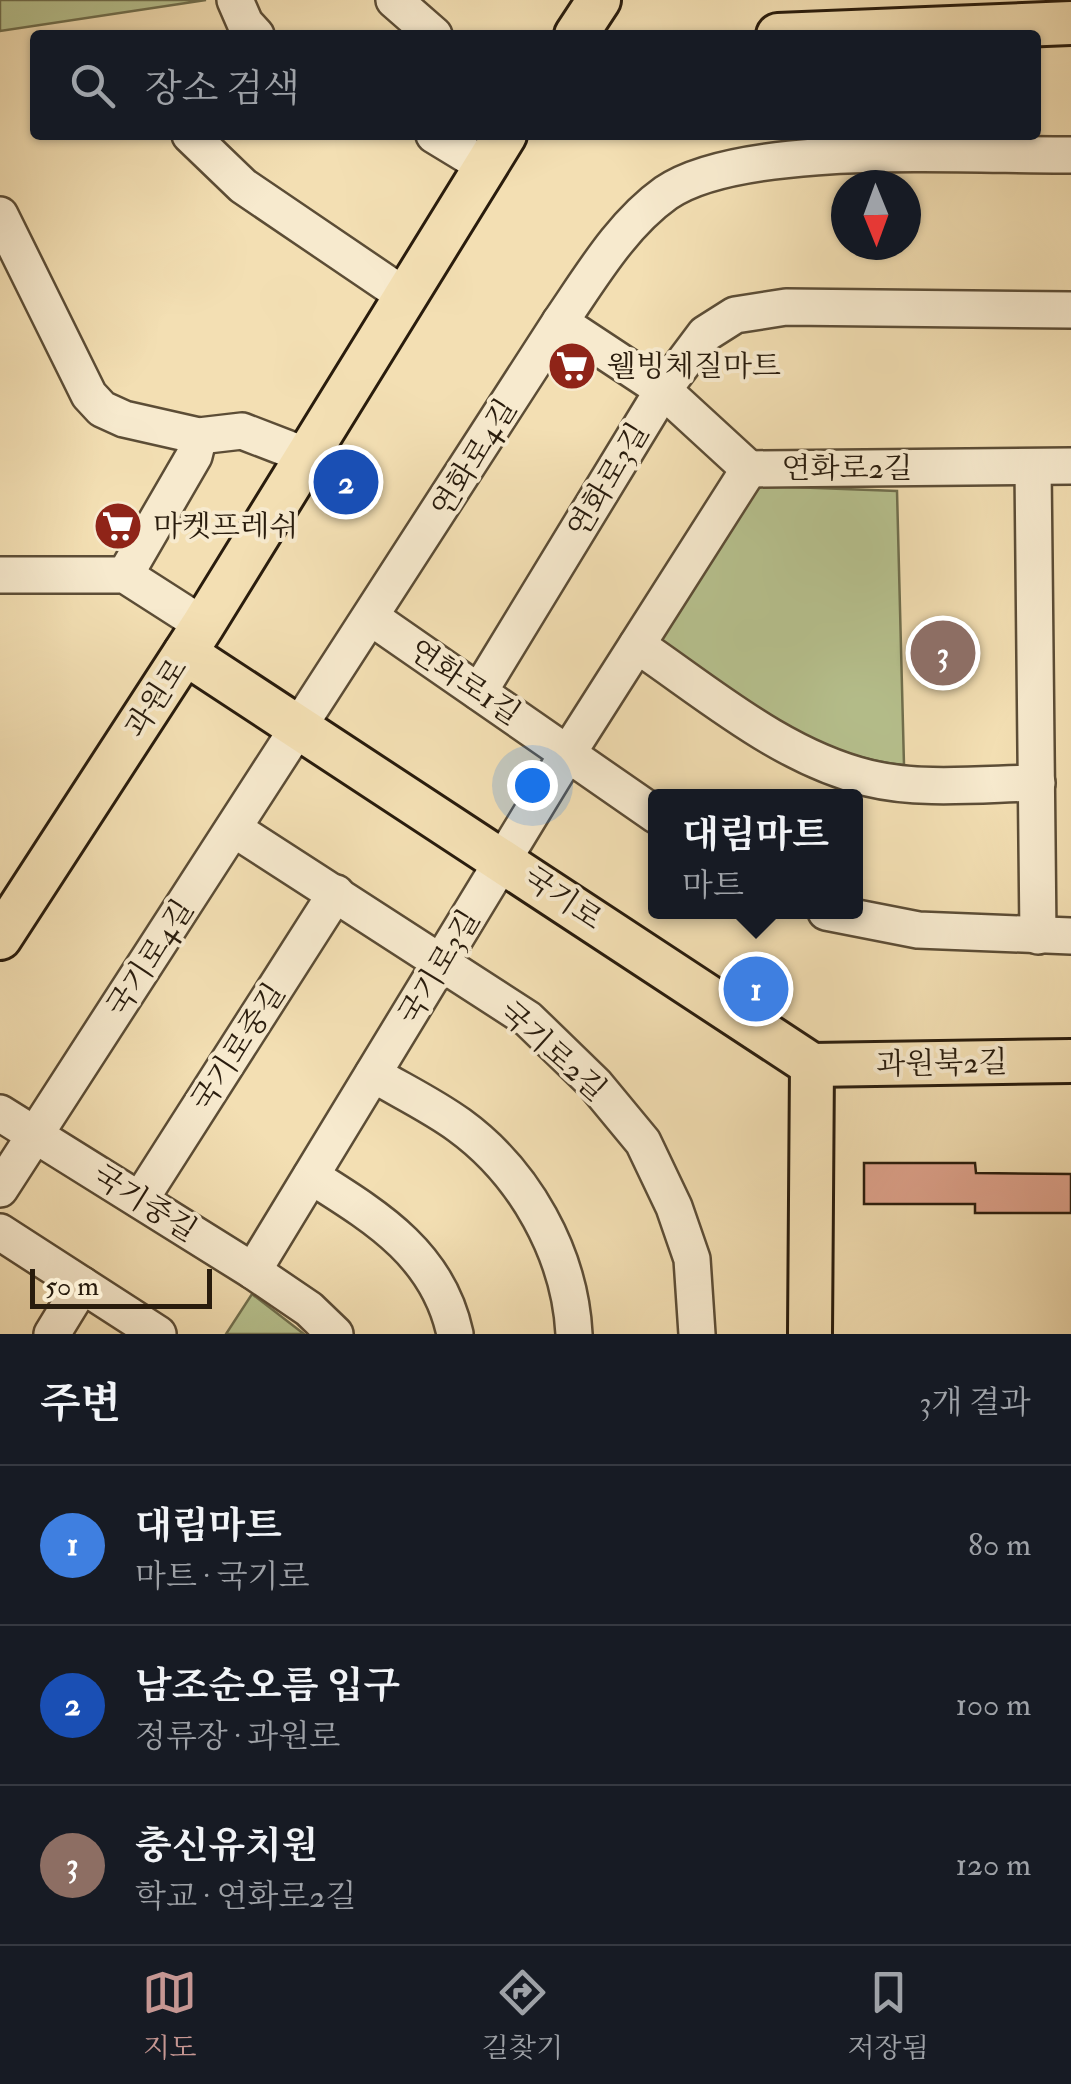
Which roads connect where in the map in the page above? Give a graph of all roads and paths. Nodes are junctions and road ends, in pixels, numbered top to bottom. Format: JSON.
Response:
{"nodes":[{"id":1,"x":236,"y":0,"type":"edge"},
{"id":2,"x":394,"y":0,"type":"edge"},
{"id":3,"x":598,"y":0,"type":"edge"},
{"id":4,"x":1060,"y":16,"type":"edge"},
{"id":5,"x":251,"y":30,"type":"edge"},
{"id":6,"x":428,"y":30,"type":"edge"},
{"id":7,"x":579,"y":30,"type":"edge"},
{"id":8,"x":852,"y":30,"type":"edge"},
{"id":9,"x":195,"y":140,"type":"edge"},
{"id":10,"x":454,"y":140,"type":"edge"},
{"id":11,"x":495,"y":150,"type":"edge"},
{"id":12,"x":1071,"y":155,"type":"edge"},
{"id":13,"x":0,"y":215,"type":"edge"},
{"id":14,"x":405,"y":296,"type":"junction"},
{"id":15,"x":1071,"y":310,"type":"edge"},
{"id":16,"x":560,"y":322,"type":"junction"},
{"id":17,"x":663,"y":390,"type":"junction"},
{"id":18,"x":199,"y":436,"type":"junction"},
{"id":19,"x":307,"y":456,"type":"junction"},
{"id":20,"x":1071,"y":466,"type":"edge"},
{"id":21,"x":1034,"y":467,"type":"junction"},
{"id":22,"x":749,"y":469,"type":"junction"},
{"id":23,"x":0,"y":575,"type":"edge"},
{"id":24,"x":125,"y":575,"type":"junction"},
{"id":25,"x":372,"y":618,"type":"junction"},
{"id":26,"x":194,"y":639,"type":"junction"},
{"id":27,"x":637,"y":645,"type":"junction"},
{"id":28,"x":479,"y":692,"type":"junction"},
{"id":29,"x":300,"y":727,"type":"junction"},
{"id":30,"x":568,"y":753,"type":"junction"},
{"id":31,"x":1036,"y":783,"type":"junction"},
{"id":32,"x":648,"y":809,"type":"edge"},
{"id":33,"x":234,"y":829,"type":"junction"},
{"id":34,"x":504,"y":859,"type":"junction"},
{"id":35,"x":336,"y":894,"type":"junction"},
{"id":36,"x":862,"y":919,"type":"edge"},
{"id":37,"x":1054,"y":936,"type":"edge"},
{"id":38,"x":0,"y":938,"type":"edge"},
{"id":39,"x":441,"y":962,"type":"junction"},
{"id":40,"x":1071,"y":1060,"type":"edge"},
{"id":41,"x":812,"y":1065,"type":"junction"},
{"id":42,"x":373,"y":1074,"type":"junction"},
{"id":43,"x":0,"y":1113,"type":"edge"},
{"id":44,"x":36,"y":1135,"type":"junction"},
{"id":45,"x":311,"y":1176,"type":"junction"},
{"id":46,"x":0,"y":1189,"type":"edge"},
{"id":47,"x":140,"y":1200,"type":"junction"},
{"id":48,"x":0,"y":1232,"type":"edge"},
{"id":49,"x":253,"y":1271,"type":"junction"},
{"id":50,"x":82,"y":1285,"type":"junction"},
{"id":51,"x":52,"y":1334,"type":"edge"},
{"id":52,"x":158,"y":1334,"type":"edge"},
{"id":53,"x":335,"y":1334,"type":"edge"},
{"id":54,"x":455,"y":1334,"type":"edge"},
{"id":55,"x":574,"y":1334,"type":"edge"},
{"id":56,"x":697,"y":1334,"type":"edge"},
{"id":57,"x":810,"y":1334,"type":"edge"}],
"edges":[{"from":1,"to":5,"type":"street"},
{"from":2,"to":6,"type":"street"},
{"from":3,"to":7,"type":"main road"},
{"from":4,"to":8,"type":"main road"},
{"from":9,"to":14,"type":"street"},
{"from":10,"to":11,"type":"street"},
{"from":11,"to":14,"type":"main road","name":"과원로"},
{"from":12,"to":16,"type":"street","name":"연화로4길"},
{"from":13,"to":18,"type":"street"},
{"from":14,"to":19,"type":"main road","name":"과원로"},
{"from":15,"to":17,"type":"street","name":"연화로3길"},
{"from":16,"to":17,"type":"street"},
{"from":16,"to":25,"type":"street","name":"연화로4길"},
{"from":17,"to":22,"type":"street"},
{"from":17,"to":28,"type":"street","name":"연화로3길"},
{"from":18,"to":19,"type":"street"},
{"from":18,"to":24,"type":"street"},
{"from":19,"to":26,"type":"main road","name":"과원로"},
{"from":20,"to":21,"type":"street","name":"연화로2길"},
{"from":21,"to":22,"type":"street","name":"연화로2길"},
{"from":21,"to":31,"type":"street"},
{"from":22,"to":27,"type":"street","name":"연화로2길"},
{"from":23,"to":24,"type":"street"},
{"from":24,"to":26,"type":"street"},
{"from":25,"to":28,"type":"street","name":"연화로1길"},
{"from":25,"to":29,"type":"street","name":"연화로4길"},
{"from":26,"to":29,"type":"main road","name":"국기로"},
{"from":26,"to":38,"type":"main road","name":"과원로"},
{"from":27,"to":30,"type":"street","name":"연화로2길"},
{"from":27,"to":31,"type":"street"},
{"from":28,"to":30,"type":"street","name":"연화로1길"},
{"from":29,"to":33,"type":"street","name":"국기로4길"},
{"from":29,"to":34,"type":"main road","name":"국기로"},
{"from":30,"to":32,"type":"street","name":"연화로1길"},
{"from":30,"to":34,"type":"street","name":"연화로2길"},
{"from":31,"to":37,"type":"street"},
{"from":33,"to":35,"type":"street","name":"국기로2길"},
{"from":33,"to":44,"type":"street","name":"국기로4길"},
{"from":34,"to":39,"type":"street","name":"국기로3길"},
{"from":34,"to":41,"type":"main road","name":"국기로"},
{"from":35,"to":39,"type":"street","name":"국기로2길"},
{"from":35,"to":47,"type":"street","name":"국기로중길"},
{"from":36,"to":37,"type":"street"},
{"from":39,"to":42,"type":"street","name":"국기로3길"},
{"from":39,"to":56,"type":"street","name":"국기로2길"},
{"from":40,"to":41,"type":"main road","name":"과원북2길"},
{"from":41,"to":57,"type":"main road"},
{"from":42,"to":45,"type":"street","name":"국기로3길"},
{"from":42,"to":55,"type":"street"},
{"from":43,"to":44,"type":"street","name":"국기중길"},
{"from":44,"to":46,"type":"street","name":"국기로4길"},
{"from":44,"to":47,"type":"street","name":"국기중길"},
{"from":45,"to":49,"type":"street","name":"국기로3길"},
{"from":45,"to":54,"type":"street"},
{"from":47,"to":49,"type":"street","name":"국기중길"},
{"from":48,"to":50,"type":"street"},
{"from":49,"to":53,"type":"street","name":"국기중길"},
{"from":50,"to":51,"type":"street"},
{"from":50,"to":52,"type":"street"}]}
